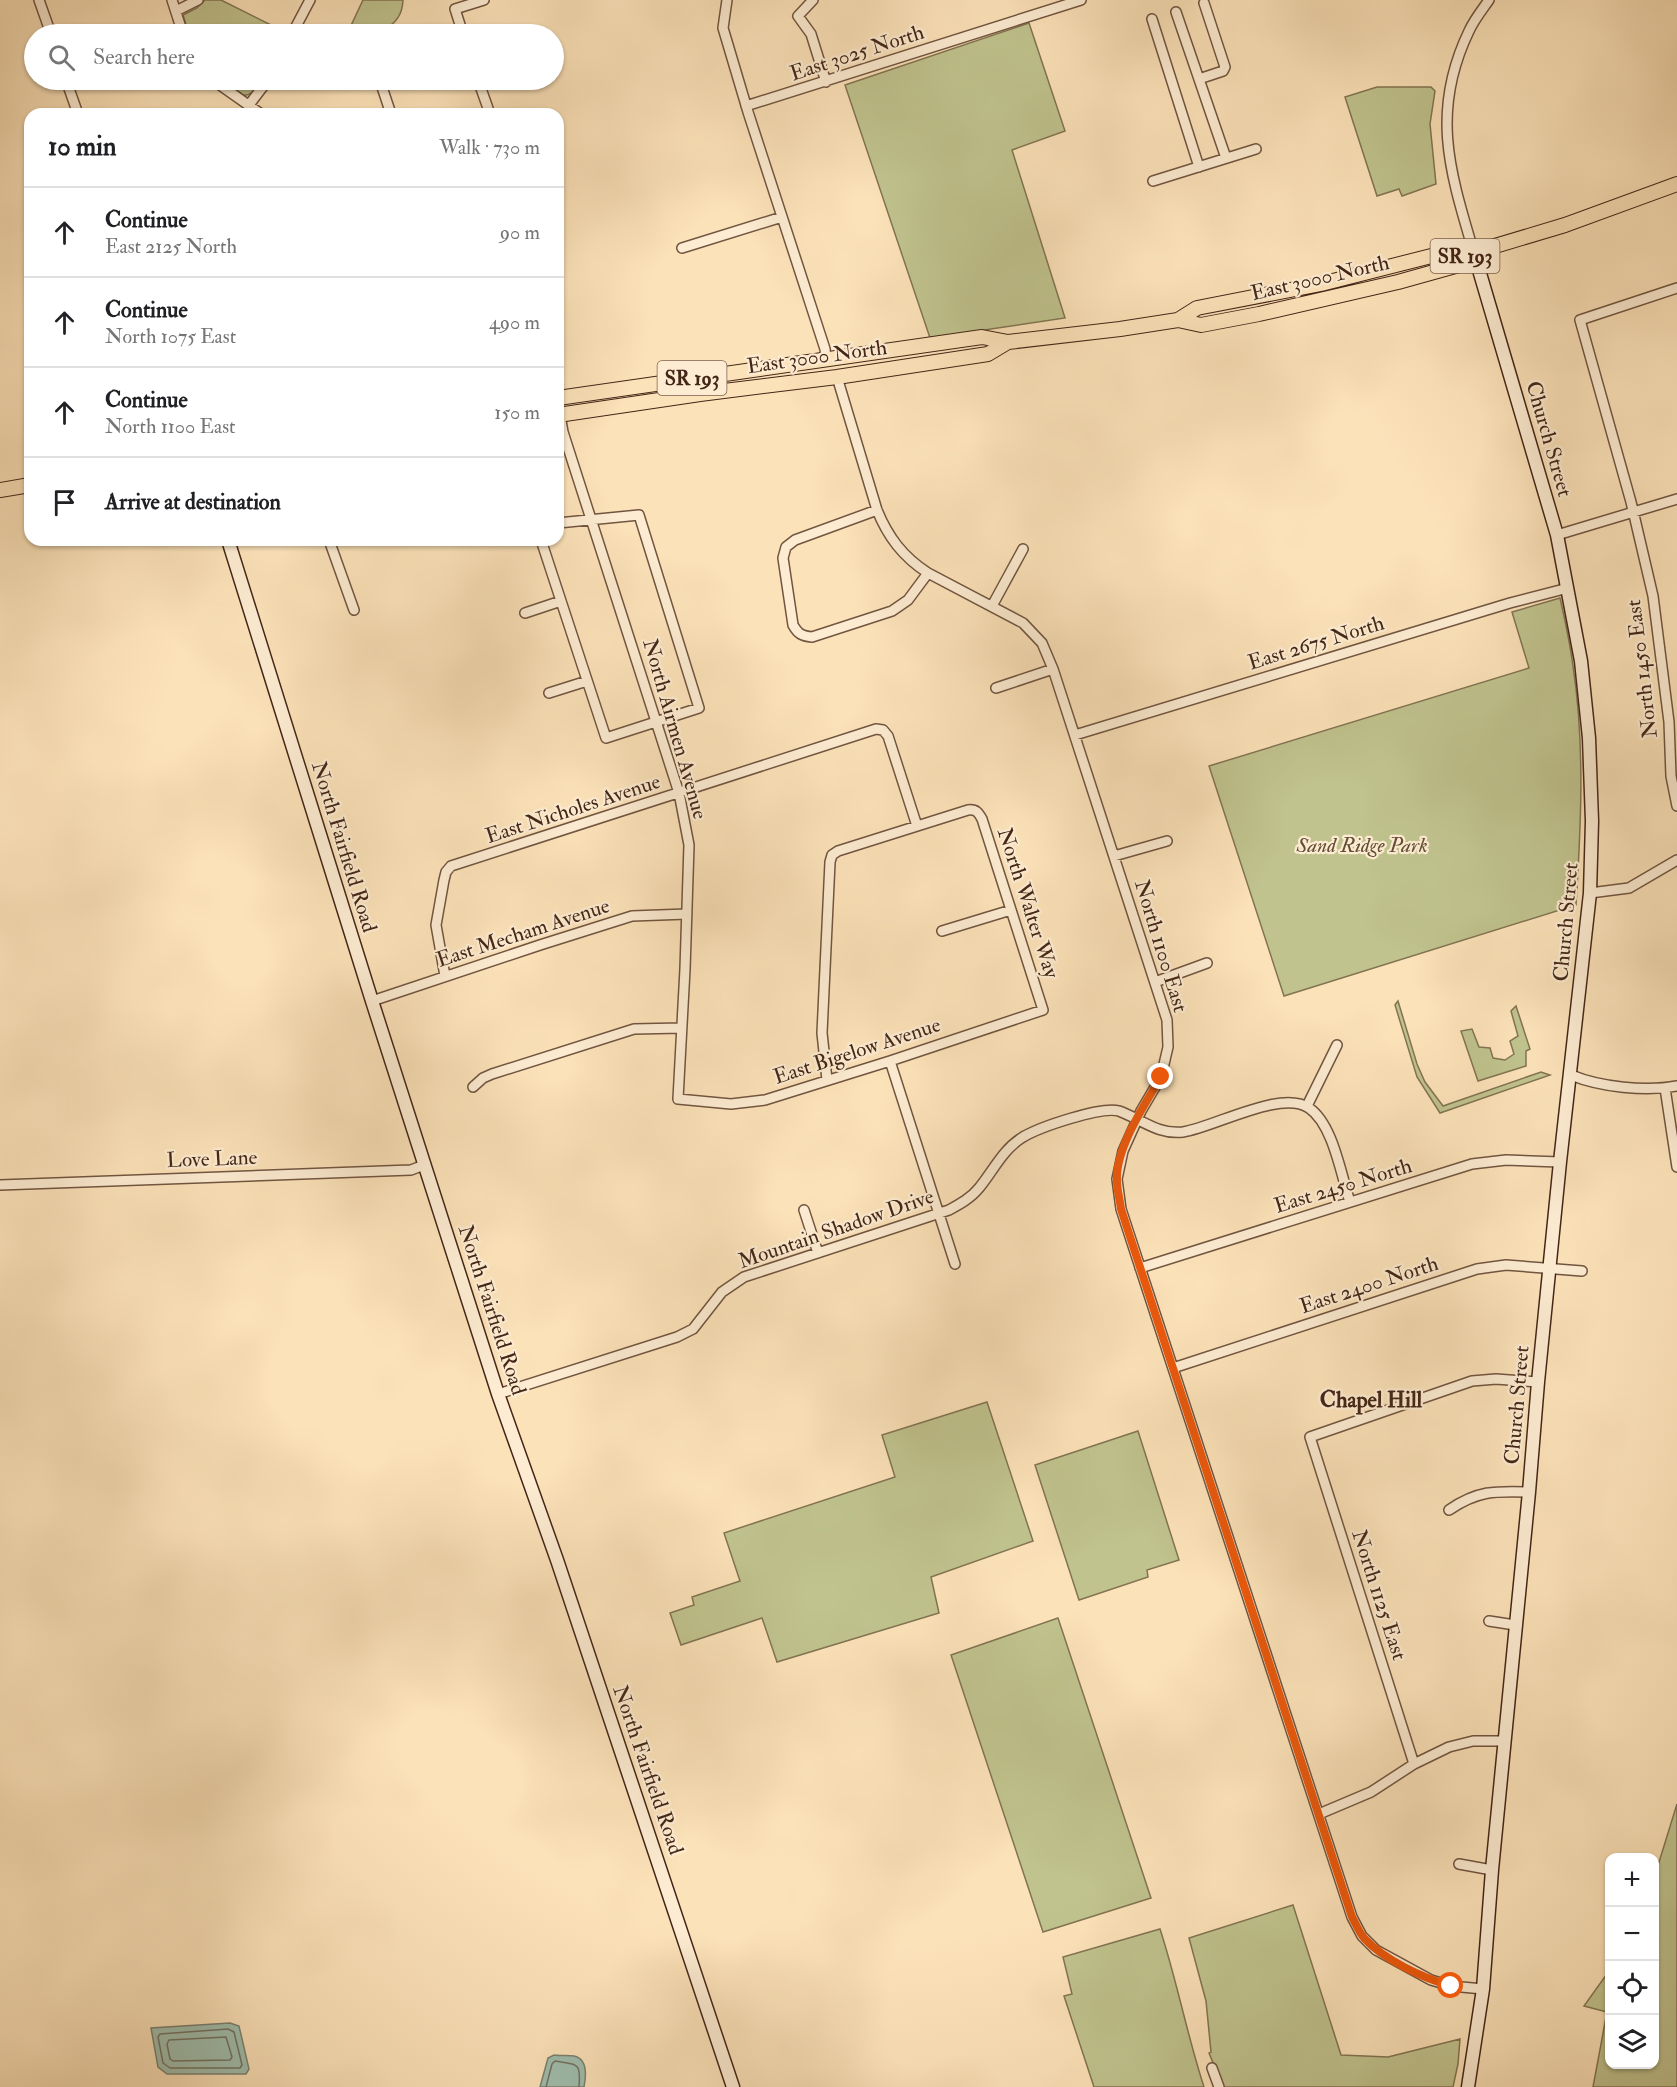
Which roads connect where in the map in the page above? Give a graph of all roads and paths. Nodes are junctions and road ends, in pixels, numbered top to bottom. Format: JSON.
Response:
{"nodes":[{"id":1,"x":39,"y":0,"type":"edge"},
{"id":2,"x":172,"y":0,"type":"edge"},
{"id":3,"x":198,"y":0,"type":"edge"},
{"id":4,"x":310,"y":0,"type":"edge"},
{"id":5,"x":484,"y":0,"type":"edge"},
{"id":6,"x":727,"y":0,"type":"edge"},
{"id":7,"x":813,"y":0,"type":"edge"},
{"id":8,"x":1081,"y":0,"type":"edge"},
{"id":9,"x":1489,"y":0,"type":"edge"},
{"id":10,"x":1204,"y":3,"type":"dead end"},
{"id":11,"x":176,"y":11,"type":"junction"},
{"id":12,"x":1176,"y":12,"type":"dead end"},
{"id":13,"x":1152,"y":19,"type":"dead end"},
{"id":14,"x":47,"y":24,"type":"edge"},
{"id":15,"x":180,"y":24,"type":"edge"},
{"id":16,"x":297,"y":24,"type":"edge"},
{"id":17,"x":460,"y":24,"type":"edge"},
{"id":18,"x":1199,"y":79,"type":"junction"},
{"id":19,"x":826,"y":82,"type":"junction"},
{"id":20,"x":70,"y":90,"type":"edge"},
{"id":21,"x":227,"y":90,"type":"edge"},
{"id":22,"x":260,"y":90,"type":"edge"},
{"id":23,"x":383,"y":90,"type":"edge"},
{"id":24,"x":482,"y":90,"type":"edge"},
{"id":25,"x":249,"y":105,"type":"junction"},
{"id":26,"x":746,"y":106,"type":"junction"},
{"id":27,"x":76,"y":108,"type":"edge"},
{"id":28,"x":253,"y":108,"type":"edge"},
{"id":29,"x":389,"y":108,"type":"edge"},
{"id":30,"x":488,"y":108,"type":"edge"},
{"id":31,"x":1256,"y":149,"type":"dead end"},
{"id":32,"x":1226,"y":158,"type":"junction"},
{"id":33,"x":1199,"y":167,"type":"junction"},
{"id":34,"x":1153,"y":181,"type":"dead end"},
{"id":35,"x":1677,"y":184,"type":"edge"},
{"id":36,"x":782,"y":217,"type":"junction"},
{"id":37,"x":682,"y":248,"type":"dead end"},
{"id":38,"x":1469,"y":254,"type":"junction"},
{"id":39,"x":1677,"y":288,"type":"edge"},
{"id":40,"x":1002,"y":341,"type":"junction"},
{"id":41,"x":826,"y":359,"type":"junction"},
{"id":42,"x":837,"y":377,"type":"junction"},
{"id":43,"x":564,"y":397,"type":"edge"},
{"id":44,"x":655,"y":401,"type":"junction"},
{"id":45,"x":564,"y":414,"type":"edge"},
{"id":46,"x":564,"y":435,"type":"edge"},
{"id":47,"x":24,"y":486,"type":"edge"},
{"id":48,"x":0,"y":490,"type":"edge"},
{"id":49,"x":1677,"y":499,"type":"edge"},
{"id":50,"x":877,"y":510,"type":"junction"},
{"id":51,"x":1634,"y":513,"type":"junction"},
{"id":52,"x":592,"y":520,"type":"junction"},
{"id":53,"x":564,"y":523,"type":"edge"},
{"id":54,"x":1557,"y":535,"type":"junction"},
{"id":55,"x":230,"y":546,"type":"edge"},
{"id":56,"x":331,"y":546,"type":"edge"},
{"id":57,"x":544,"y":546,"type":"edge"},
{"id":58,"x":1023,"y":549,"type":"dead end"},
{"id":59,"x":928,"y":573,"type":"junction"},
{"id":60,"x":1568,"y":588,"type":"junction"},
{"id":61,"x":561,"y":601,"type":"junction"},
{"id":62,"x":992,"y":606,"type":"junction"},
{"id":63,"x":354,"y":610,"type":"dead end"},
{"id":64,"x":525,"y":613,"type":"dead end"},
{"id":65,"x":1053,"y":669,"type":"junction"},
{"id":66,"x":587,"y":681,"type":"junction"},
{"id":67,"x":996,"y":688,"type":"dead end"},
{"id":68,"x":549,"y":693,"type":"dead end"},
{"id":69,"x":657,"y":721,"type":"junction"},
{"id":70,"x":1673,"y":722,"type":"edge"},
{"id":71,"x":1075,"y":735,"type":"junction"},
{"id":72,"x":679,"y":794,"type":"junction"},
{"id":73,"x":1677,"y":806,"type":"edge"},
{"id":74,"x":917,"y":826,"type":"junction"},
{"id":75,"x":1167,"y":841,"type":"dead end"},
{"id":76,"x":1114,"y":856,"type":"junction"},
{"id":77,"x":1677,"y":860,"type":"edge"},
{"id":78,"x":1590,"y":893,"type":"junction"},
{"id":79,"x":1011,"y":910,"type":"junction"},
{"id":80,"x":687,"y":914,"type":"junction"},
{"id":81,"x":942,"y":931,"type":"dead end"},
{"id":82,"x":1207,"y":963,"type":"dead end"},
{"id":83,"x":445,"y":976,"type":"junction"},
{"id":84,"x":1155,"y":982,"type":"junction"},
{"id":85,"x":372,"y":1002,"type":"junction"},
{"id":86,"x":1043,"y":1010,"type":"joint"},
{"id":87,"x":681,"y":1028,"type":"junction"},
{"id":88,"x":1337,"y":1045,"type":"dead end"},
{"id":89,"x":890,"y":1061,"type":"junction"},
{"id":90,"x":1571,"y":1075,"type":"junction"},
{"id":91,"x":827,"y":1080,"type":"junction"},
{"id":92,"x":1677,"y":1086,"type":"edge"},
{"id":93,"x":473,"y":1087,"type":"dead end"},
{"id":94,"x":1665,"y":1088,"type":"junction"},
{"id":95,"x":678,"y":1099,"type":"joint"},
{"id":96,"x":1307,"y":1106,"type":"junction"},
{"id":97,"x":1137,"y":1120,"type":"junction"},
{"id":98,"x":1560,"y":1162,"type":"junction"},
{"id":99,"x":424,"y":1165,"type":"junction"},
{"id":100,"x":1677,"y":1167,"type":"edge"},
{"id":101,"x":0,"y":1185,"type":"edge"},
{"id":102,"x":1350,"y":1202,"type":"junction"},
{"id":103,"x":804,"y":1210,"type":"dead end"},
{"id":104,"x":939,"y":1214,"type":"junction"},
{"id":105,"x":818,"y":1253,"type":"junction"},
{"id":106,"x":955,"y":1264,"type":"dead end"},
{"id":107,"x":1551,"y":1267,"type":"junction"},
{"id":108,"x":1140,"y":1268,"type":"junction"},
{"id":109,"x":1582,"y":1271,"type":"dead end"},
{"id":110,"x":1173,"y":1368,"type":"junction"},
{"id":111,"x":1538,"y":1382,"type":"junction"},
{"id":112,"x":498,"y":1394,"type":"junction"},
{"id":113,"x":1529,"y":1492,"type":"junction"},
{"id":114,"x":1449,"y":1509,"type":"dead end"},
{"id":115,"x":1489,"y":1621,"type":"dead end"},
{"id":116,"x":1515,"y":1625,"type":"junction"},
{"id":117,"x":1504,"y":1741,"type":"junction"},
{"id":118,"x":1414,"y":1764,"type":"junction"},
{"id":119,"x":1319,"y":1814,"type":"junction"},
{"id":120,"x":1458,"y":1864,"type":"dead end"},
{"id":121,"x":1492,"y":1870,"type":"junction"},
{"id":122,"x":1483,"y":1989,"type":"junction"},
{"id":123,"x":1212,"y":2068,"type":"dead end"},
{"id":124,"x":733,"y":2087,"type":"edge"},
{"id":125,"x":1219,"y":2087,"type":"edge"},
{"id":126,"x":1468,"y":2087,"type":"edge"}],
"edges":[{"from":1,"to":14,"type":"street"},
{"from":2,"to":11,"type":"street"},
{"from":3,"to":11,"type":"street"},
{"from":4,"to":16,"type":"street"},
{"from":5,"to":17,"type":"street"},
{"from":6,"to":26,"type":"street"},
{"from":7,"to":19,"type":"street"},
{"from":8,"to":19,"type":"street","name":"East 3025 North"},
{"from":9,"to":38,"type":"street","name":"Church Street"},
{"from":10,"to":18,"type":"street"},
{"from":11,"to":15,"type":"street"},
{"from":12,"to":18,"type":"street"},
{"from":13,"to":33,"type":"street"},
{"from":18,"to":32,"type":"street"},
{"from":19,"to":26,"type":"street","name":"East 3025 North"},
{"from":20,"to":27,"type":"street"},
{"from":21,"to":25,"type":"street"},
{"from":22,"to":25,"type":"street"},
{"from":23,"to":29,"type":"street"},
{"from":24,"to":30,"type":"street"},
{"from":25,"to":28,"type":"street"},
{"from":26,"to":36,"type":"street"},
{"from":31,"to":32,"type":"street"},
{"from":32,"to":33,"type":"street"},
{"from":33,"to":34,"type":"street"},
{"from":35,"to":38,"type":"main road","name":"East 3000 North","number":"SR 193"},
{"from":36,"to":37,"type":"street"},
{"from":36,"to":41,"type":"street"},
{"from":38,"to":40,"type":"main road","name":"East 3000 North","number":"SR 193"},
{"from":38,"to":54,"type":"street","name":"Church Street"},
{"from":39,"to":51,"type":"street","name":"North 1450 East"},
{"from":40,"to":41,"type":"main road","name":"East 3000 North","number":"SR 193"},
{"from":40,"to":42,"type":"main road","name":"East 3000 North","number":"SR 193"},
{"from":41,"to":43,"type":"main road","name":"East 3000 North","number":"SR 193"},
{"from":41,"to":44,"type":"main road"},
{"from":42,"to":44,"type":"main road","name":"East 3000 North","number":"SR 193"},
{"from":42,"to":50,"type":"street","name":"North 1100 East"},
{"from":44,"to":45,"type":"main road","name":"East 3000 North","number":"SR 193"},
{"from":46,"to":52,"type":"street","name":"North Airmen Avenue"},
{"from":47,"to":48,"type":"main road"},
{"from":49,"to":51,"type":"street"},
{"from":50,"to":59,"type":"street","name":"North 1100 East"},
{"from":50,"to":59,"type":"street"},
{"from":51,"to":54,"type":"street"},
{"from":51,"to":70,"type":"street","name":"North 1450 East"},
{"from":52,"to":53,"type":"street"},
{"from":52,"to":69,"type":"street","name":"North Airmen Avenue"},
{"from":52,"to":69,"type":"street"},
{"from":54,"to":60,"type":"street","name":"Church Street"},
{"from":55,"to":85,"type":"street","name":"North Fairfield Road"},
{"from":56,"to":63,"type":"street"},
{"from":57,"to":61,"type":"street"},
{"from":58,"to":62,"type":"street"},
{"from":59,"to":62,"type":"street","name":"North 1100 East"},
{"from":60,"to":71,"type":"street","name":"East 2675 North"},
{"from":60,"to":78,"type":"street","name":"Church Street"},
{"from":61,"to":64,"type":"street"},
{"from":61,"to":66,"type":"street"},
{"from":62,"to":65,"type":"street","name":"North 1100 East"},
{"from":65,"to":67,"type":"street"},
{"from":65,"to":71,"type":"street","name":"North 1100 East"},
{"from":66,"to":68,"type":"street"},
{"from":66,"to":69,"type":"street"},
{"from":69,"to":72,"type":"street","name":"North Airmen Avenue"},
{"from":70,"to":73,"type":"street","name":"North 1450 East"},
{"from":71,"to":76,"type":"street","name":"North 1100 East"},
{"from":72,"to":74,"type":"street","name":"East Nicholes Avenue"},
{"from":72,"to":80,"type":"street","name":"North Airmen Avenue"},
{"from":72,"to":83,"type":"street","name":"East Nicholes Avenue"},
{"from":74,"to":79,"type":"street","name":"North Walter Way"},
{"from":74,"to":91,"type":"street"},
{"from":75,"to":76,"type":"street"},
{"from":76,"to":84,"type":"street","name":"North 1100 East"},
{"from":77,"to":78,"type":"street"},
{"from":78,"to":90,"type":"street","name":"Church Street"},
{"from":79,"to":81,"type":"street"},
{"from":79,"to":86,"type":"street","name":"North Walter Way"},
{"from":80,"to":83,"type":"street","name":"East Mecham Avenue"},
{"from":80,"to":87,"type":"street","name":"North Airmen Avenue"},
{"from":82,"to":84,"type":"street"},
{"from":83,"to":85,"type":"street","name":"East Mecham Avenue"},
{"from":84,"to":97,"type":"street","name":"North 1100 East"},
{"from":85,"to":99,"type":"street","name":"North Fairfield Road"},
{"from":86,"to":89,"type":"street","name":"East Bigelow Avenue"},
{"from":87,"to":93,"type":"street"},
{"from":87,"to":95,"type":"street","name":"North Airmen Avenue"},
{"from":88,"to":96,"type":"street"},
{"from":89,"to":91,"type":"street","name":"East Bigelow Avenue"},
{"from":89,"to":104,"type":"street"},
{"from":90,"to":94,"type":"street"},
{"from":90,"to":98,"type":"street","name":"Church Street"},
{"from":91,"to":95,"type":"street","name":"East Bigelow Avenue"},
{"from":92,"to":94,"type":"street"},
{"from":94,"to":100,"type":"street"},
{"from":96,"to":97,"type":"street","name":"Mountain Shadow Drive"},
{"from":96,"to":102,"type":"street"},
{"from":97,"to":104,"type":"street","name":"Mountain Shadow Drive"},
{"from":97,"to":108,"type":"street","name":"North 1100 East"},
{"from":98,"to":102,"type":"street","name":"East 2450 North"},
{"from":98,"to":107,"type":"street","name":"Church Street"},
{"from":99,"to":101,"type":"street","name":"Love Lane"},
{"from":99,"to":112,"type":"street","name":"North Fairfield Road"},
{"from":102,"to":108,"type":"street","name":"East 2450 North"},
{"from":103,"to":105,"type":"street"},
{"from":104,"to":105,"type":"street","name":"Mountain Shadow Drive"},
{"from":104,"to":106,"type":"street"},
{"from":105,"to":112,"type":"street","name":"Mountain Shadow Drive"},
{"from":107,"to":109,"type":"street","name":"East 2400 North"},
{"from":107,"to":110,"type":"street","name":"East 2400 North"},
{"from":107,"to":111,"type":"street","name":"Church Street"},
{"from":108,"to":110,"type":"street","name":"North 1100 East"},
{"from":110,"to":119,"type":"street","name":"North 1100 East"},
{"from":111,"to":113,"type":"street","name":"Church Street"},
{"from":111,"to":118,"type":"street","name":"North 1125 East"},
{"from":112,"to":124,"type":"street","name":"North Fairfield Road"},
{"from":113,"to":114,"type":"street"},
{"from":113,"to":116,"type":"street","name":"Church Street"},
{"from":115,"to":116,"type":"street"},
{"from":116,"to":117,"type":"street","name":"Church Street"},
{"from":117,"to":118,"type":"street"},
{"from":117,"to":121,"type":"street","name":"Church Street"},
{"from":118,"to":119,"type":"street"},
{"from":119,"to":122,"type":"street","name":"North 1100 East"},
{"from":120,"to":121,"type":"street"},
{"from":121,"to":122,"type":"street","name":"Church Street"},
{"from":122,"to":126,"type":"street","name":"Church Street"},
{"from":123,"to":125,"type":"street"}]}
